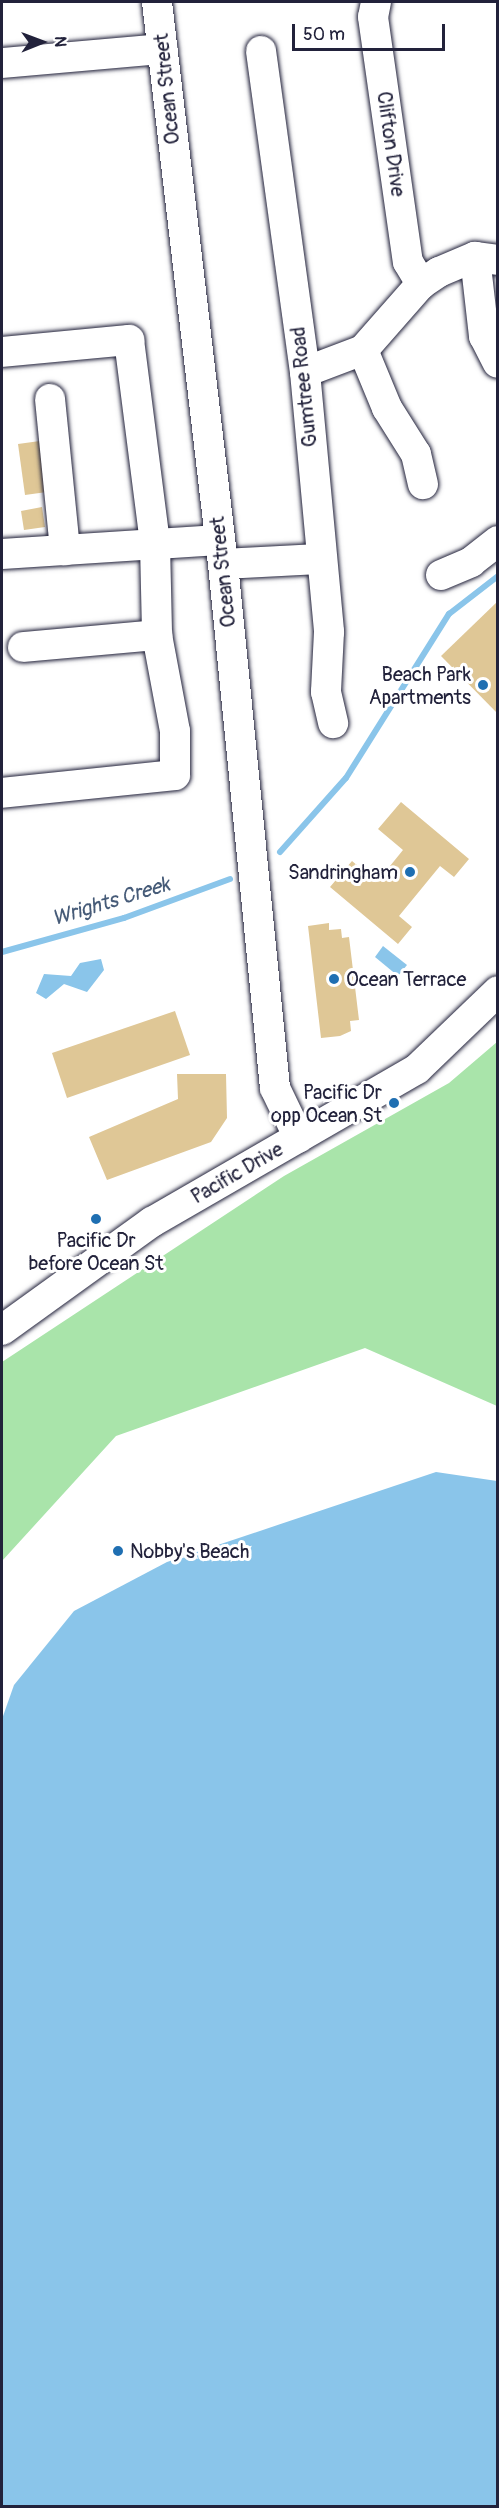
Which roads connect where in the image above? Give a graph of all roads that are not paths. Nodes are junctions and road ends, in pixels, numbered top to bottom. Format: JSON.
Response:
{"nodes":[{"id":1,"x":157,"y":2,"type":"edge"},
{"id":2,"x":376,"y":2,"type":"edge"},
{"id":3,"x":162,"y":49,"type":"junction"},
{"id":4,"x":261,"y":51,"type":"dead end"},
{"id":5,"x":2,"y":63,"type":"edge"},
{"id":6,"x":486,"y":259,"type":"edge"},
{"id":7,"x":421,"y":284,"type":"junction"},
{"id":8,"x":363,"y":350,"type":"junction"},
{"id":9,"x":2,"y":352,"type":"edge"},
{"id":10,"x":498,"y":363,"type":"edge"},
{"id":11,"x":305,"y":372,"type":"junction"},
{"id":12,"x":50,"y":399,"type":"dead end"},
{"id":13,"x":423,"y":484,"type":"dead end"},
{"id":14,"x":498,"y":541,"type":"edge"},
{"id":15,"x":155,"y":544,"type":"junction"},
{"id":16,"x":65,"y":550,"type":"junction"},
{"id":17,"x":221,"y":552,"type":"junction"},
{"id":18,"x":2,"y":554,"type":"edge"},
{"id":19,"x":319,"y":559,"type":"junction"},
{"id":20,"x":441,"y":575,"type":"dead end"},
{"id":21,"x":157,"y":635,"type":"junction"},
{"id":22,"x":23,"y":646,"type":"dead end"},
{"id":23,"x":333,"y":723,"type":"dead end"},
{"id":24,"x":2,"y":793,"type":"edge"},
{"id":25,"x":498,"y":991,"type":"edge"},
{"id":26,"x":298,"y":1138,"type":"junction"},
{"id":27,"x":2,"y":1330,"type":"edge"}],
"edges":[{"from":1,"to":3,"type":"street","name":"Ocean Street"},
{"from":2,"to":7,"type":"street","name":"Clifton Drive"},
{"from":3,"to":5,"type":"street"},
{"from":3,"to":17,"type":"street","name":"Ocean Street"},
{"from":4,"to":11,"type":"street","name":"Gumtree Road"},
{"from":6,"to":7,"type":"street"},
{"from":6,"to":10,"type":"street"},
{"from":7,"to":8,"type":"street"},
{"from":8,"to":11,"type":"street"},
{"from":8,"to":13,"type":"street"},
{"from":9,"to":15,"type":"street"},
{"from":11,"to":19,"type":"street","name":"Gumtree Road"},
{"from":12,"to":16,"type":"street"},
{"from":14,"to":20,"type":"street"},
{"from":15,"to":16,"type":"street"},
{"from":15,"to":17,"type":"street"},
{"from":15,"to":21,"type":"street"},
{"from":16,"to":18,"type":"street"},
{"from":17,"to":19,"type":"street"},
{"from":17,"to":26,"type":"street","name":"Ocean Street"},
{"from":19,"to":23,"type":"street","name":"Gumtree Road"},
{"from":21,"to":22,"type":"street"},
{"from":21,"to":24,"type":"street"},
{"from":25,"to":26,"type":"street","name":"Pacific Drive"},
{"from":26,"to":27,"type":"street","name":"Pacific Drive"}]}
